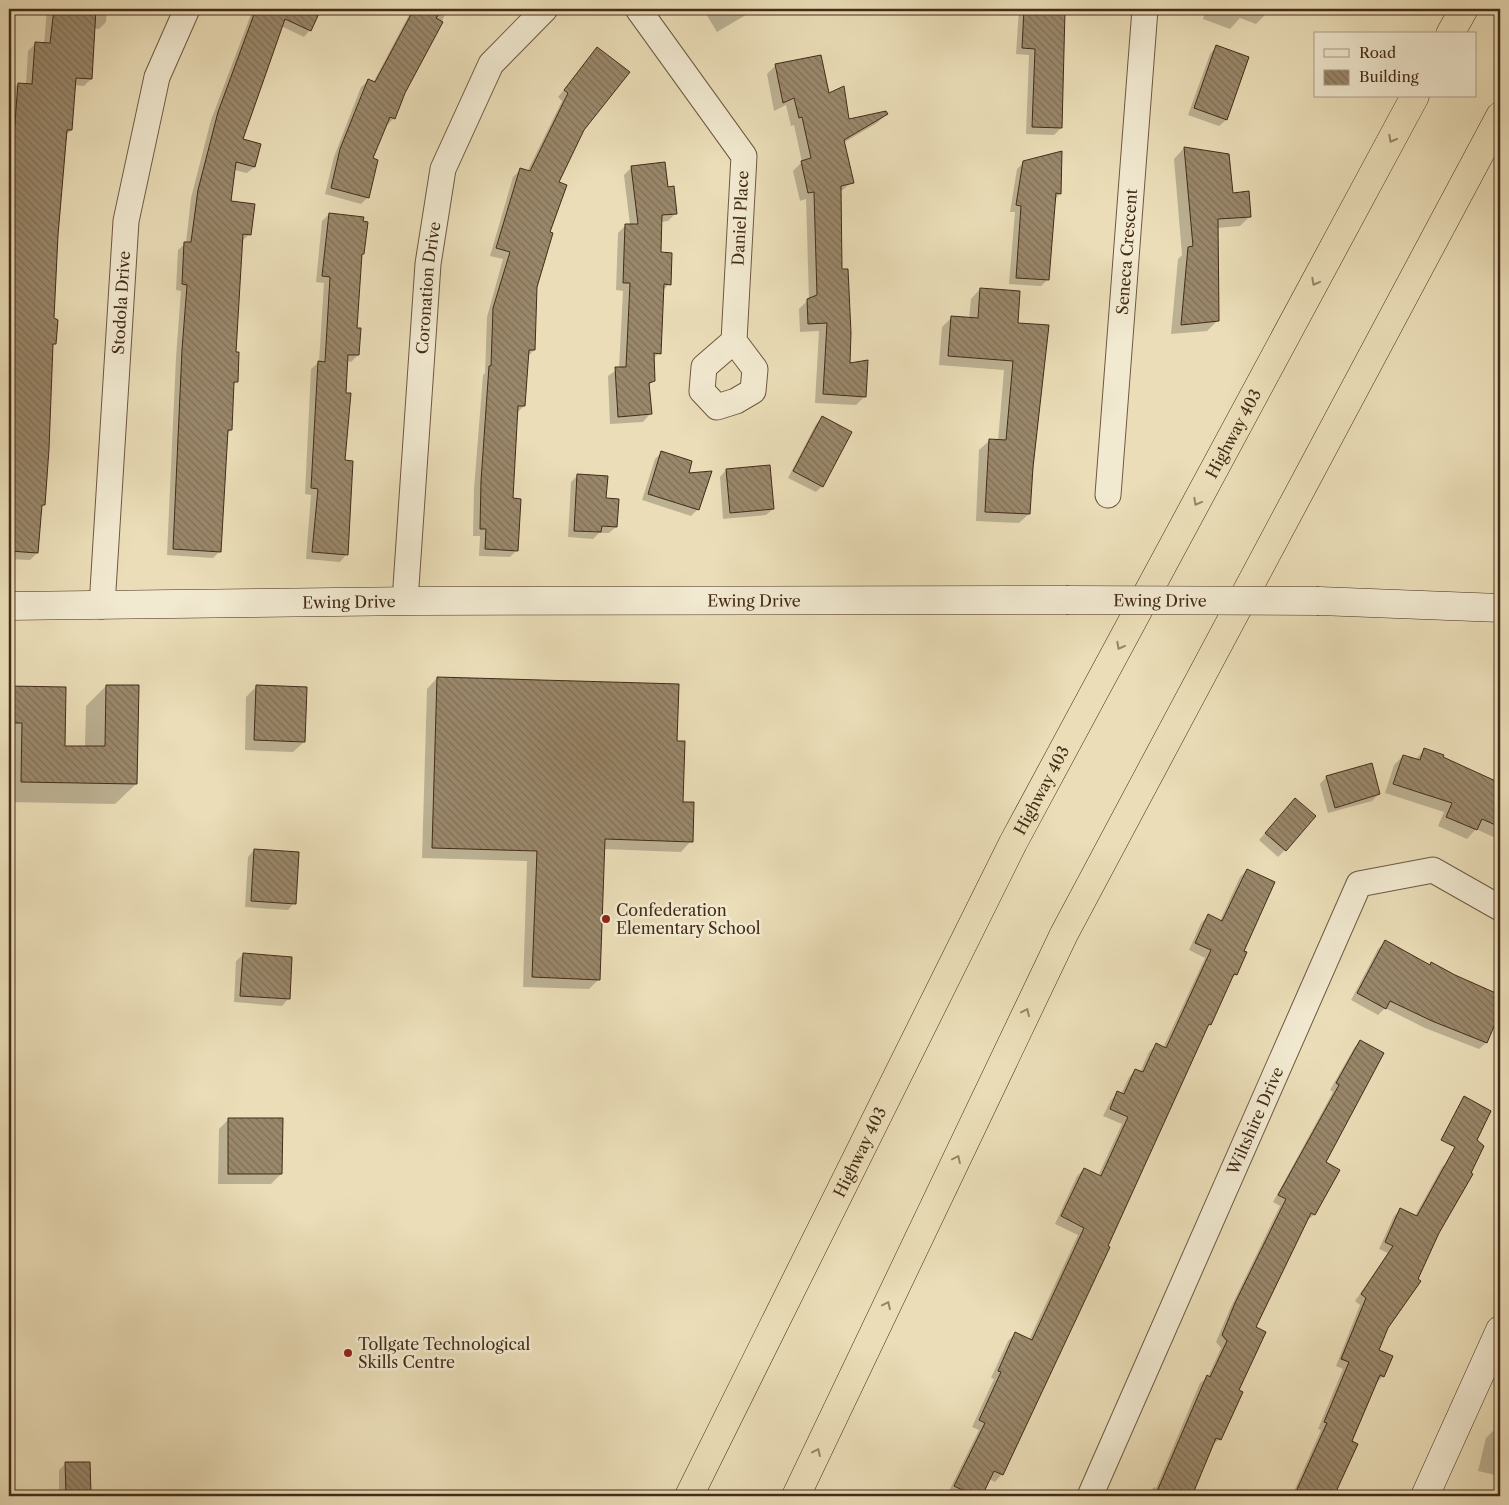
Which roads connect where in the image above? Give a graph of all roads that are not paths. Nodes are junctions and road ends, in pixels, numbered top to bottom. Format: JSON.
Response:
{"nodes":[{"id":1,"x":186,"y":9,"type":"edge"},
{"id":2,"x":546,"y":9,"type":"edge"},
{"id":3,"x":638,"y":9,"type":"edge"},
{"id":4,"x":1145,"y":9,"type":"edge"},
{"id":5,"x":1464,"y":9,"type":"edge"},
{"id":6,"x":1451,"y":32,"type":"edge"},
{"id":7,"x":1414,"y":98,"type":"edge"},
{"id":8,"x":1500,"y":116,"type":"edge"},
{"id":9,"x":734,"y":341,"type":"dead end"},
{"id":10,"x":1108,"y":495,"type":"dead end"},
{"id":11,"x":405,"y":601,"type":"junction"},
{"id":12,"x":9,"y":606,"type":"edge"},
{"id":13,"x":102,"y":606,"type":"junction"},
{"id":14,"x":1500,"y":608,"type":"edge"},
{"id":15,"x":1500,"y":908,"type":"edge"},
{"id":16,"x":1500,"y":1330,"type":"edge"},
{"id":17,"x":689,"y":1496,"type":"edge"},
{"id":18,"x":796,"y":1496,"type":"edge"},
{"id":19,"x":1090,"y":1496,"type":"edge"},
{"id":20,"x":1424,"y":1496,"type":"edge"}],
"edges":[{"from":1,"to":13,"type":"street","name":"Stodola Drive"},
{"from":2,"to":11,"type":"street","name":"Coronation Drive"},
{"from":3,"to":9,"type":"street","name":"Daniel Place"},
{"from":4,"to":10,"type":"street","name":"Seneca Crescent"},
{"from":5,"to":6,"type":"highway"},
{"from":7,"to":17,"type":"highway","name":"Highway 403","one_way":true},
{"from":18,"to":8,"type":"highway","one_way":true},
{"from":11,"to":13,"type":"street","name":"Ewing Drive"},
{"from":11,"to":14,"type":"street","name":"Ewing Drive","bridge":true},
{"from":12,"to":13,"type":"street","name":"Ewing Drive"},
{"from":15,"to":19,"type":"street","name":"Wiltshire Drive"},
{"from":16,"to":20,"type":"street"}]}
